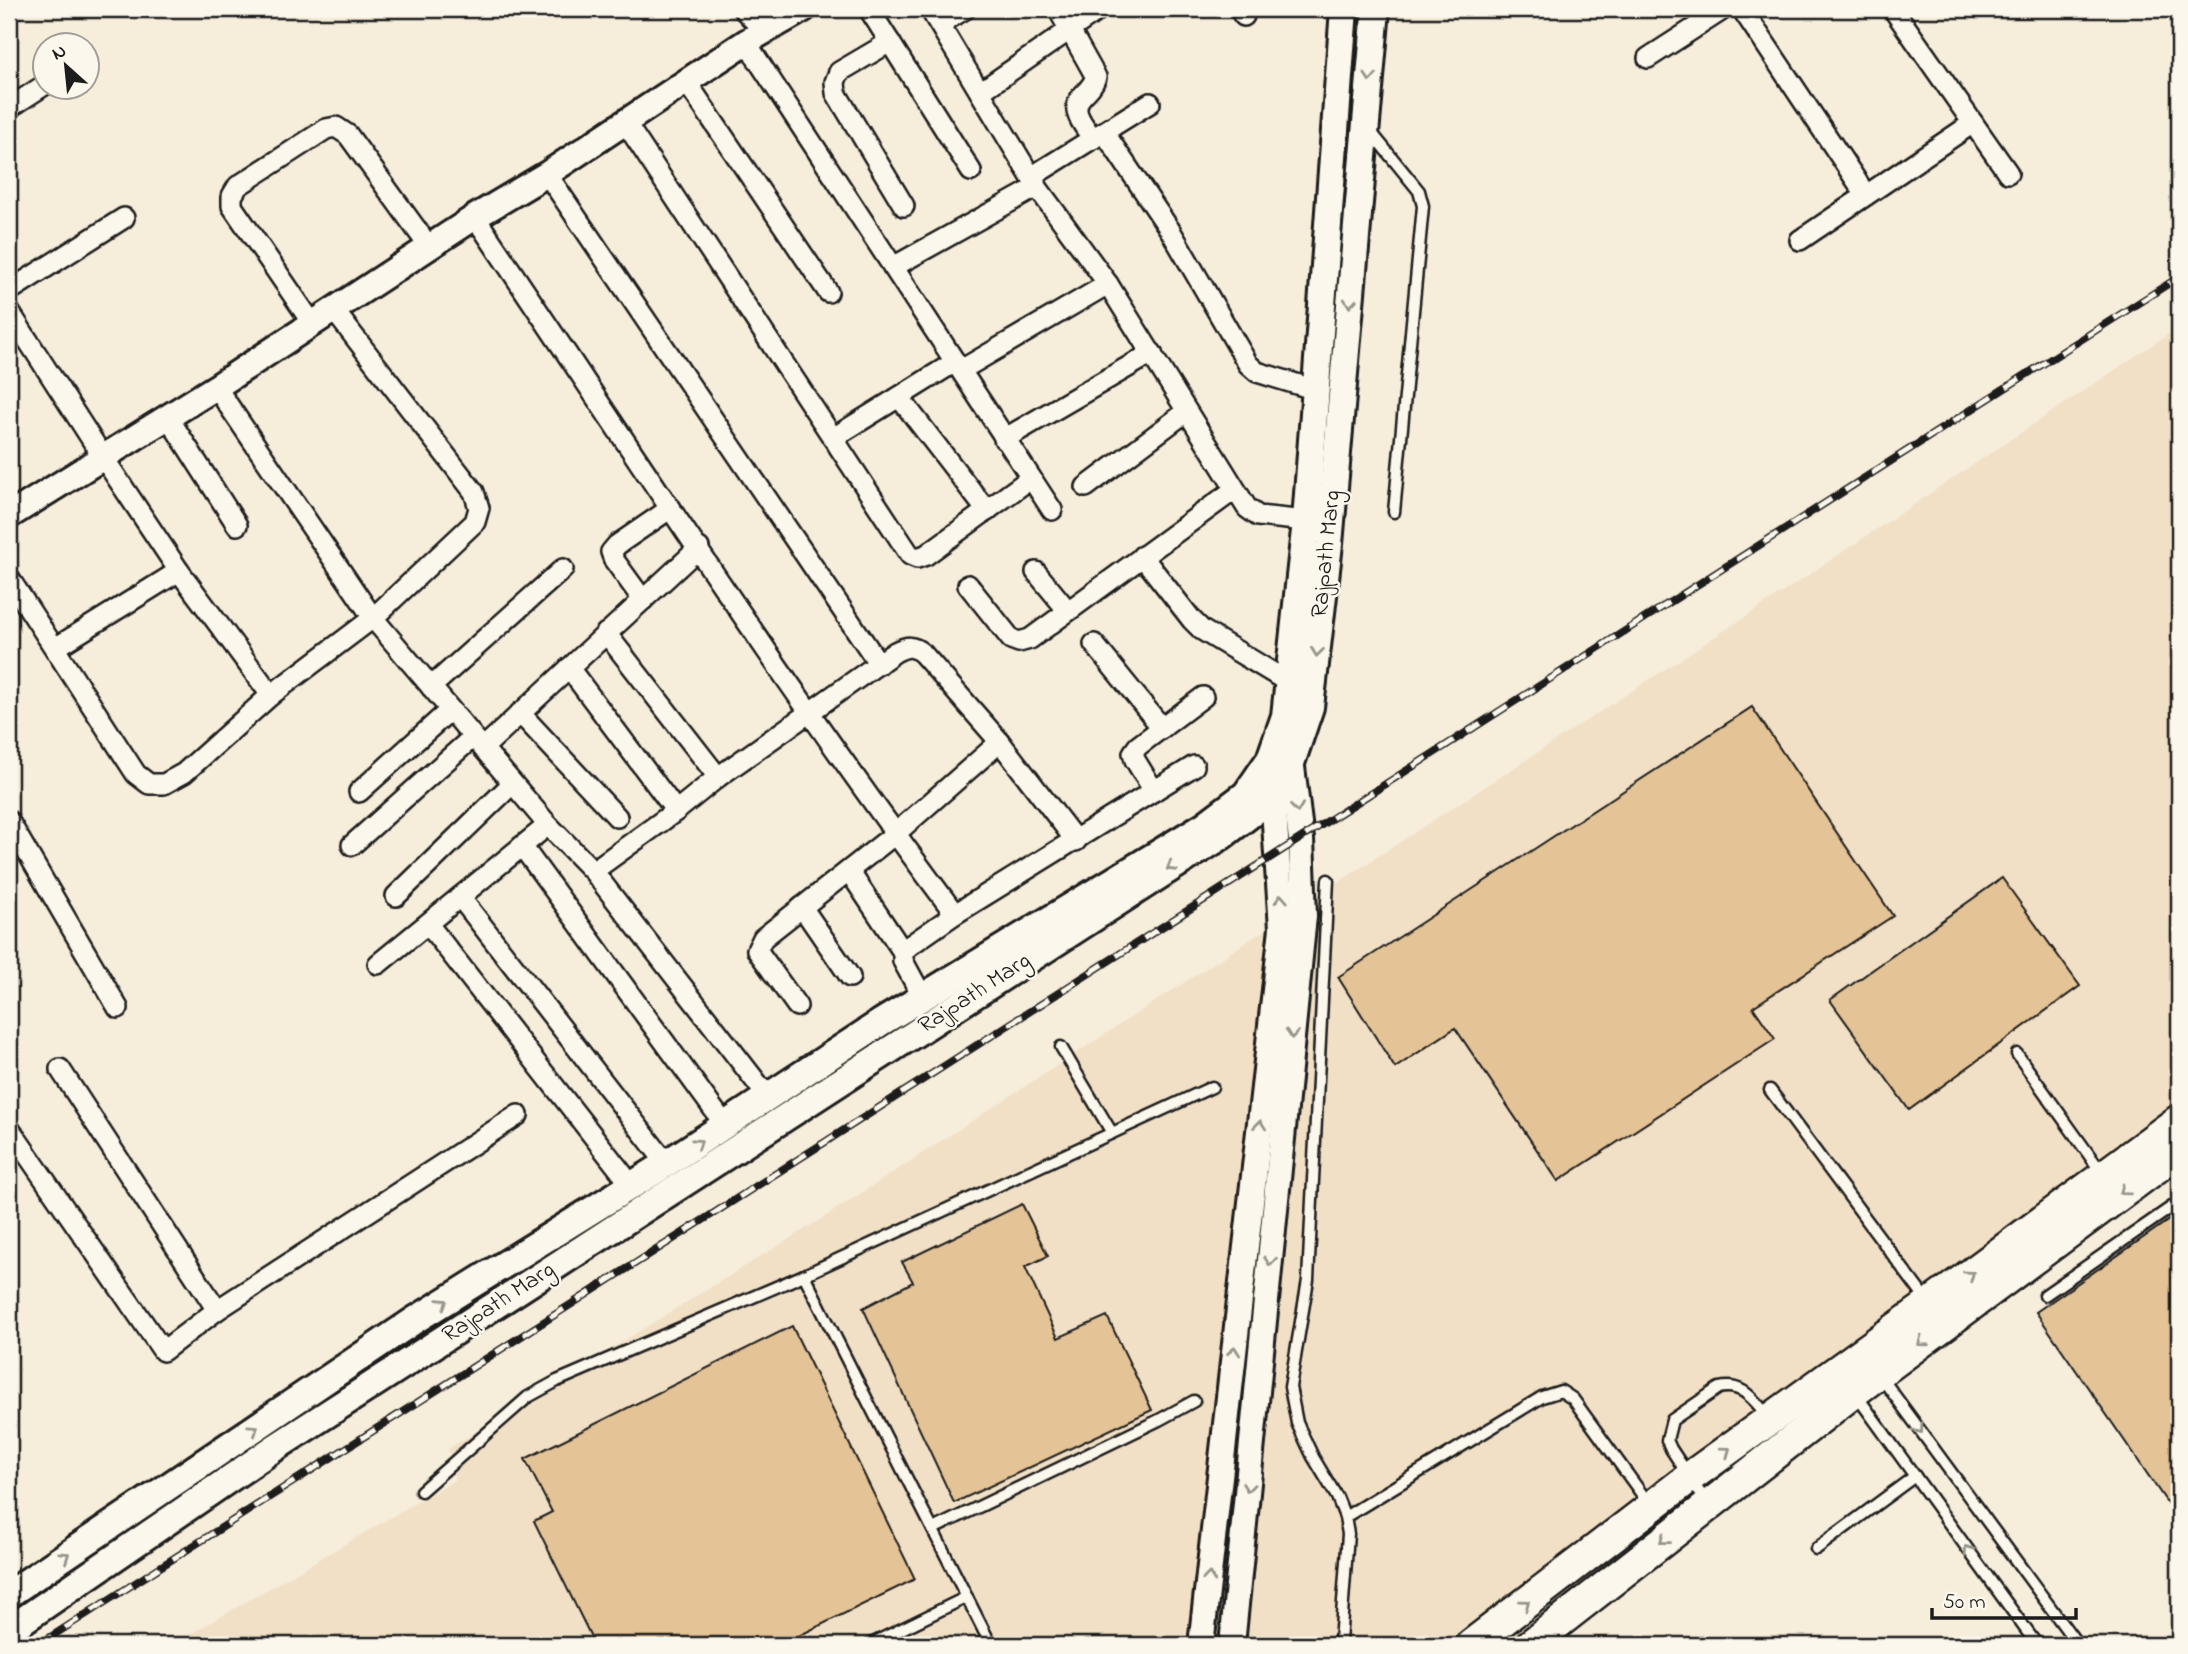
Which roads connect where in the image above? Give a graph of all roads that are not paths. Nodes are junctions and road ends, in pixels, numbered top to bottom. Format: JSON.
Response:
{"nodes":[{"id":1,"x":743,"y":9,"type":"edge"},
{"id":2,"x":804,"y":9,"type":"edge"},
{"id":3,"x":869,"y":9,"type":"edge"},
{"id":4,"x":965,"y":9,"type":"edge"},
{"id":5,"x":1058,"y":9,"type":"edge"},
{"id":6,"x":1100,"y":9,"type":"edge"},
{"id":7,"x":1344,"y":9,"type":"edge"},
{"id":8,"x":1376,"y":9,"type":"edge"},
{"id":9,"x":1724,"y":9,"type":"edge"},
{"id":10,"x":1742,"y":9,"type":"edge"},
{"id":11,"x":1894,"y":9,"type":"edge"},
{"id":12,"x":935,"y":16,"type":"edge"},
{"id":13,"x":1070,"y":29,"type":"junction"},
{"id":14,"x":755,"y":36,"type":"junction"},
{"id":15,"x":890,"y":42,"type":"junction"},
{"id":16,"x":1648,"y":58,"type":"dead end"},
{"id":17,"x":686,"y":81,"type":"junction"},
{"id":18,"x":980,"y":92,"type":"junction"},
{"id":19,"x":32,"y":93,"type":"edge"},
{"id":20,"x":1150,"y":103,"type":"dead end"},
{"id":21,"x":9,"y":108,"type":"edge"},
{"id":22,"x":625,"y":122,"type":"junction"},
{"id":23,"x":1973,"y":123,"type":"junction"},
{"id":24,"x":1366,"y":126,"type":"junction"},
{"id":25,"x":1098,"y":136,"type":"junction"},
{"id":26,"x":971,"y":171,"type":"dead end"},
{"id":27,"x":547,"y":173,"type":"junction"},
{"id":28,"x":2008,"y":173,"type":"dead end"},
{"id":29,"x":1034,"y":182,"type":"junction"},
{"id":30,"x":1866,"y":195,"type":"junction"},
{"id":31,"x":904,"y":206,"type":"dead end"},
{"id":32,"x":475,"y":217,"type":"junction"},
{"id":33,"x":124,"y":218,"type":"dead end"},
{"id":34,"x":1800,"y":240,"type":"dead end"},
{"id":35,"x":430,"y":248,"type":"junction"},
{"id":36,"x":894,"y":267,"type":"junction"},
{"id":37,"x":1108,"y":284,"type":"junction"},
{"id":38,"x":9,"y":291,"type":"edge"},
{"id":39,"x":828,"y":292,"type":"dead end"},
{"id":40,"x":9,"y":311,"type":"edge"},
{"id":41,"x":322,"y":316,"type":"junction"},
{"id":42,"x":1152,"y":353,"type":"junction"},
{"id":43,"x":958,"y":366,"type":"junction"},
{"id":44,"x":216,"y":387,"type":"junction"},
{"id":45,"x":1316,"y":390,"type":"junction"},
{"id":46,"x":899,"y":397,"type":"junction"},
{"id":47,"x":1186,"y":412,"type":"junction"},
{"id":48,"x":168,"y":417,"type":"junction"},
{"id":49,"x":833,"y":438,"type":"junction"},
{"id":50,"x":1004,"y":439,"type":"junction"},
{"id":51,"x":103,"y":457,"type":"junction"},
{"id":52,"x":1031,"y":478,"type":"junction"},
{"id":53,"x":1086,"y":487,"type":"dead end"},
{"id":54,"x":1234,"y":489,"type":"junction"},
{"id":55,"x":671,"y":508,"type":"junction"},
{"id":56,"x":988,"y":510,"type":"junction"},
{"id":57,"x":1052,"y":510,"type":"dead end"},
{"id":58,"x":1394,"y":512,"type":"dead end"},
{"id":59,"x":9,"y":516,"type":"edge"},
{"id":60,"x":1306,"y":521,"type":"junction"},
{"id":61,"x":237,"y":525,"type":"dead end"},
{"id":62,"x":699,"y":548,"type":"junction"},
{"id":63,"x":1142,"y":556,"type":"junction"},
{"id":64,"x":563,"y":569,"type":"dead end"},
{"id":65,"x":179,"y":571,"type":"junction"},
{"id":66,"x":1036,"y":572,"type":"dead end"},
{"id":67,"x":9,"y":578,"type":"edge"},
{"id":68,"x":968,"y":585,"type":"dead end"},
{"id":69,"x":643,"y":600,"type":"junction"},
{"id":70,"x":1068,"y":611,"type":"junction"},
{"id":71,"x":373,"y":618,"type":"junction"},
{"id":72,"x":606,"y":633,"type":"junction"},
{"id":73,"x":1094,"y":644,"type":"dead end"},
{"id":74,"x":55,"y":648,"type":"junction"},
{"id":75,"x":879,"y":664,"type":"junction"},
{"id":76,"x":569,"y":668,"type":"junction"},
{"id":77,"x":1288,"y":682,"type":"junction"},
{"id":78,"x":430,"y":687,"type":"junction"},
{"id":79,"x":271,"y":695,"type":"junction"},
{"id":80,"x":1203,"y":697,"type":"dead end"},
{"id":81,"x":450,"y":710,"type":"junction"},
{"id":82,"x":810,"y":712,"type":"junction"},
{"id":83,"x":520,"y":713,"type":"junction"},
{"id":84,"x":1162,"y":728,"type":"junction"},
{"id":85,"x":1000,"y":741,"type":"junction"},
{"id":86,"x":478,"y":742,"type":"junction"},
{"id":87,"x":1281,"y":761,"type":"junction"},
{"id":88,"x":1194,"y":766,"type":"dead end"},
{"id":89,"x":718,"y":777,"type":"junction"},
{"id":90,"x":512,"y":784,"type":"junction"},
{"id":91,"x":1154,"y":791,"type":"junction"},
{"id":92,"x":359,"y":792,"type":"dead end"},
{"id":93,"x":1273,"y":794,"type":"junction"},
{"id":94,"x":676,"y":811,"type":"junction"},
{"id":95,"x":617,"y":817,"type":"dead end"},
{"id":96,"x":9,"y":821,"type":"edge"},
{"id":97,"x":548,"y":825,"type":"junction"},
{"id":98,"x":895,"y":834,"type":"junction"},
{"id":99,"x":1076,"y":841,"type":"junction"},
{"id":100,"x":352,"y":845,"type":"dead end"},
{"id":101,"x":522,"y":846,"type":"junction"},
{"id":102,"x":593,"y":871,"type":"junction"},
{"id":103,"x":849,"y":871,"type":"junction"},
{"id":104,"x":1328,"y":880,"type":"dead end"},
{"id":105,"x":396,"y":896,"type":"dead end"},
{"id":106,"x":460,"y":897,"type":"junction"},
{"id":107,"x":802,"y":907,"type":"junction"},
{"id":108,"x":955,"y":914,"type":"junction"},
{"id":109,"x":428,"y":923,"type":"junction"},
{"id":110,"x":903,"y":952,"type":"junction"},
{"id":111,"x":378,"y":964,"type":"dead end"},
{"id":112,"x":850,"y":977,"type":"dead end"},
{"id":113,"x":922,"y":996,"type":"junction"},
{"id":114,"x":797,"y":1006,"type":"dead end"},
{"id":115,"x":118,"y":1008,"type":"dead end"},
{"id":116,"x":1061,"y":1047,"type":"dead end"},
{"id":117,"x":2017,"y":1054,"type":"dead end"},
{"id":118,"x":60,"y":1069,"type":"dead end"},
{"id":119,"x":1212,"y":1087,"type":"dead end"},
{"id":120,"x":1770,"y":1090,"type":"dead end"},
{"id":121,"x":768,"y":1097,"type":"junction"},
{"id":122,"x":518,"y":1115,"type":"dead end"},
{"id":123,"x":2179,"y":1120,"type":"edge"},
{"id":124,"x":725,"y":1125,"type":"junction"},
{"id":125,"x":9,"y":1128,"type":"edge"},
{"id":126,"x":1112,"y":1133,"type":"junction"},
{"id":127,"x":2178,"y":1153,"type":"edge"},
{"id":128,"x":667,"y":1164,"type":"junction"},
{"id":129,"x":2104,"y":1175,"type":"junction"},
{"id":130,"x":632,"y":1186,"type":"junction"},
{"id":131,"x":2179,"y":1202,"type":"edge"},
{"id":132,"x":804,"y":1275,"type":"junction"},
{"id":133,"x":2045,"y":1295,"type":"dead end"},
{"id":134,"x":1930,"y":1304,"type":"junction"},
{"id":135,"x":217,"y":1310,"type":"junction"},
{"id":136,"x":1878,"y":1374,"type":"junction"},
{"id":137,"x":1854,"y":1392,"type":"junction"},
{"id":138,"x":1194,"y":1401,"type":"dead end"},
{"id":139,"x":1780,"y":1431,"type":"junction"},
{"id":140,"x":1915,"y":1476,"type":"junction"},
{"id":141,"x":1690,"y":1477,"type":"junction"},
{"id":142,"x":421,"y":1491,"type":"dead end"},
{"id":143,"x":1709,"y":1505,"type":"junction"},
{"id":144,"x":1652,"y":1507,"type":"junction"},
{"id":145,"x":1345,"y":1517,"type":"junction"},
{"id":146,"x":933,"y":1530,"type":"junction"},
{"id":147,"x":1816,"y":1549,"type":"dead end"},
{"id":148,"x":9,"y":1594,"type":"edge"},
{"id":149,"x":967,"y":1597,"type":"junction"},
{"id":150,"x":9,"y":1630,"type":"edge"},
{"id":151,"x":1340,"y":1642,"type":"dead end"},
{"id":152,"x":2033,"y":1644,"type":"edge"},
{"id":153,"x":869,"y":1645,"type":"edge"},
{"id":154,"x":991,"y":1645,"type":"edge"},
{"id":155,"x":1201,"y":1645,"type":"edge"},
{"id":156,"x":1233,"y":1645,"type":"edge"},
{"id":157,"x":1471,"y":1645,"type":"edge"},
{"id":158,"x":1530,"y":1645,"type":"edge"},
{"id":159,"x":2078,"y":1645,"type":"edge"}],
"edges":[{"from":1,"to":14,"type":"street"},
{"from":2,"to":14,"type":"street"},
{"from":3,"to":15,"type":"street"},
{"from":4,"to":12,"type":"street"},
{"from":5,"to":13,"type":"street"},
{"from":6,"to":13,"type":"street"},
{"from":7,"to":45,"type":"main road","name":"Rajpath Marg"},
{"from":8,"to":24,"type":"main road","name":"Rajpath Marg","one_way":true},
{"from":9,"to":16,"type":"street"},
{"from":10,"to":30,"type":"street"},
{"from":11,"to":23,"type":"street"},
{"from":12,"to":18,"type":"street"},
{"from":13,"to":18,"type":"street"},
{"from":13,"to":25,"type":"street"},
{"from":14,"to":17,"type":"street"},
{"from":14,"to":36,"type":"street"},
{"from":15,"to":26,"type":"street"},
{"from":15,"to":31,"type":"street"},
{"from":17,"to":22,"type":"street"},
{"from":17,"to":39,"type":"street"},
{"from":18,"to":29,"type":"street"},
{"from":19,"to":21,"type":"street"},
{"from":20,"to":25,"type":"street"},
{"from":22,"to":27,"type":"street"},
{"from":22,"to":49,"type":"street"},
{"from":23,"to":28,"type":"street"},
{"from":23,"to":30,"type":"street"},
{"from":24,"to":58,"type":"lane"},
{"from":24,"to":87,"type":"main road","name":"Rajpath Marg","one_way":true},
{"from":25,"to":29,"type":"street"},
{"from":25,"to":45,"type":"street"},
{"from":27,"to":32,"type":"street"},
{"from":27,"to":75,"type":"street"},
{"from":29,"to":36,"type":"street"},
{"from":29,"to":37,"type":"street"},
{"from":30,"to":34,"type":"street"},
{"from":32,"to":35,"type":"street"},
{"from":32,"to":55,"type":"street"},
{"from":33,"to":38,"type":"street"},
{"from":35,"to":41,"type":"street"},
{"from":35,"to":41,"type":"street"},
{"from":36,"to":43,"type":"street"},
{"from":37,"to":42,"type":"street"},
{"from":37,"to":43,"type":"street"},
{"from":40,"to":51,"type":"street"},
{"from":41,"to":44,"type":"street"},
{"from":41,"to":71,"type":"street"},
{"from":42,"to":47,"type":"street"},
{"from":42,"to":50,"type":"street"},
{"from":43,"to":46,"type":"street"},
{"from":43,"to":50,"type":"street"},
{"from":44,"to":48,"type":"street"},
{"from":44,"to":71,"type":"street"},
{"from":45,"to":60,"type":"main road","name":"Rajpath Marg"},
{"from":46,"to":49,"type":"street"},
{"from":46,"to":56,"type":"street"},
{"from":47,"to":53,"type":"street"},
{"from":47,"to":54,"type":"street"},
{"from":48,"to":51,"type":"street"},
{"from":48,"to":61,"type":"street"},
{"from":49,"to":56,"type":"street"},
{"from":50,"to":52,"type":"street"},
{"from":51,"to":59,"type":"street"},
{"from":51,"to":65,"type":"street"},
{"from":52,"to":56,"type":"street"},
{"from":52,"to":57,"type":"street"},
{"from":54,"to":60,"type":"street"},
{"from":54,"to":63,"type":"street"},
{"from":55,"to":62,"type":"street"},
{"from":55,"to":69,"type":"street"},
{"from":60,"to":77,"type":"main road","name":"Rajpath Marg"},
{"from":62,"to":69,"type":"street"},
{"from":62,"to":82,"type":"street"},
{"from":63,"to":70,"type":"street"},
{"from":63,"to":77,"type":"street"},
{"from":64,"to":78,"type":"street"},
{"from":65,"to":74,"type":"street"},
{"from":65,"to":79,"type":"street"},
{"from":66,"to":70,"type":"street"},
{"from":67,"to":74,"type":"street"},
{"from":68,"to":70,"type":"street"},
{"from":69,"to":72,"type":"street"},
{"from":71,"to":78,"type":"street"},
{"from":71,"to":79,"type":"street"},
{"from":72,"to":76,"type":"street"},
{"from":72,"to":89,"type":"street"},
{"from":73,"to":84,"type":"street"},
{"from":74,"to":79,"type":"street"},
{"from":75,"to":82,"type":"street"},
{"from":75,"to":85,"type":"street"},
{"from":76,"to":83,"type":"street"},
{"from":76,"to":94,"type":"street"},
{"from":77,"to":87,"type":"main road","name":"Rajpath Marg"},
{"from":78,"to":81,"type":"street"},
{"from":80,"to":84,"type":"street"},
{"from":81,"to":86,"type":"street"},
{"from":81,"to":92,"type":"street"},
{"from":82,"to":89,"type":"street"},
{"from":82,"to":98,"type":"street"},
{"from":83,"to":86,"type":"street"},
{"from":83,"to":95,"type":"street"},
{"from":84,"to":91,"type":"street"},
{"from":85,"to":98,"type":"street"},
{"from":85,"to":99,"type":"street"},
{"from":86,"to":90,"type":"street"},
{"from":86,"to":100,"type":"street"},
{"from":87,"to":93,"type":"main road","name":"Rajpath Marg"},
{"from":87,"to":113,"type":"main road","name":"Rajpath Marg"},
{"from":87,"to":156,"type":"street","one_way":true},
{"from":88,"to":91,"type":"street"},
{"from":89,"to":94,"type":"street"},
{"from":90,"to":97,"type":"street"},
{"from":90,"to":105,"type":"street"},
{"from":91,"to":99,"type":"street"},
{"from":93,"to":150,"type":"main road","name":"Rajpath Marg","one_way":true},
{"from":155,"to":93,"type":"street","one_way":true},
{"from":94,"to":102,"type":"street"},
{"from":96,"to":115,"type":"street"},
{"from":97,"to":101,"type":"street"},
{"from":97,"to":102,"type":"street"},
{"from":98,"to":103,"type":"street"},
{"from":98,"to":108,"type":"street"},
{"from":99,"to":108,"type":"street"},
{"from":101,"to":106,"type":"street"},
{"from":101,"to":124,"type":"street"},
{"from":102,"to":121,"type":"street"},
{"from":103,"to":107,"type":"street"},
{"from":103,"to":110,"type":"street"},
{"from":104,"to":145,"type":"lane"},
{"from":106,"to":109,"type":"street"},
{"from":106,"to":128,"type":"street"},
{"from":107,"to":112,"type":"street"},
{"from":107,"to":114,"type":"street"},
{"from":108,"to":110,"type":"street"},
{"from":109,"to":111,"type":"street"},
{"from":109,"to":130,"type":"street"},
{"from":110,"to":113,"type":"street"},
{"from":113,"to":121,"type":"main road","name":"Rajpath Marg"},
{"from":116,"to":126,"type":"lane"},
{"from":117,"to":129,"type":"lane"},
{"from":118,"to":135,"type":"street"},
{"from":119,"to":126,"type":"lane"},
{"from":120,"to":134,"type":"lane"},
{"from":121,"to":124,"type":"main road","name":"Rajpath Marg"},
{"from":122,"to":135,"type":"street"},
{"from":123,"to":129,"type":"main road"},
{"from":128,"to":124,"type":"main road","name":"Rajpath Marg","one_way":true},
{"from":125,"to":135,"type":"street"},
{"from":126,"to":132,"type":"lane"},
{"from":127,"to":136,"type":"main road","one_way":true},
{"from":128,"to":130,"type":"main road","name":"Rajpath Marg"},
{"from":134,"to":129,"type":"main road","one_way":true},
{"from":148,"to":130,"type":"main road","name":"Rajpath Marg","one_way":true},
{"from":131,"to":133,"type":"lane"},
{"from":132,"to":142,"type":"lane"},
{"from":132,"to":146,"type":"lane"},
{"from":134,"to":139,"type":"main road"},
{"from":136,"to":137,"type":"main road"},
{"from":136,"to":159,"type":"lane","one_way":true},
{"from":137,"to":139,"type":"main road"},
{"from":137,"to":140,"type":"lane"},
{"from":138,"to":146,"type":"lane"},
{"from":141,"to":139,"type":"main road","one_way":true},
{"from":139,"to":141,"type":"lane"},
{"from":139,"to":143,"type":"main road"},
{"from":140,"to":147,"type":"lane"},
{"from":152,"to":140,"type":"lane","one_way":true},
{"from":141,"to":143,"type":"lane"},
{"from":141,"to":144,"type":"main road"},
{"from":143,"to":158,"type":"main road","one_way":true},
{"from":144,"to":145,"type":"lane"},
{"from":157,"to":144,"type":"main road","one_way":true},
{"from":145,"to":151,"type":"lane"},
{"from":146,"to":149,"type":"lane"},
{"from":149,"to":153,"type":"lane"},
{"from":149,"to":154,"type":"lane"}]}
